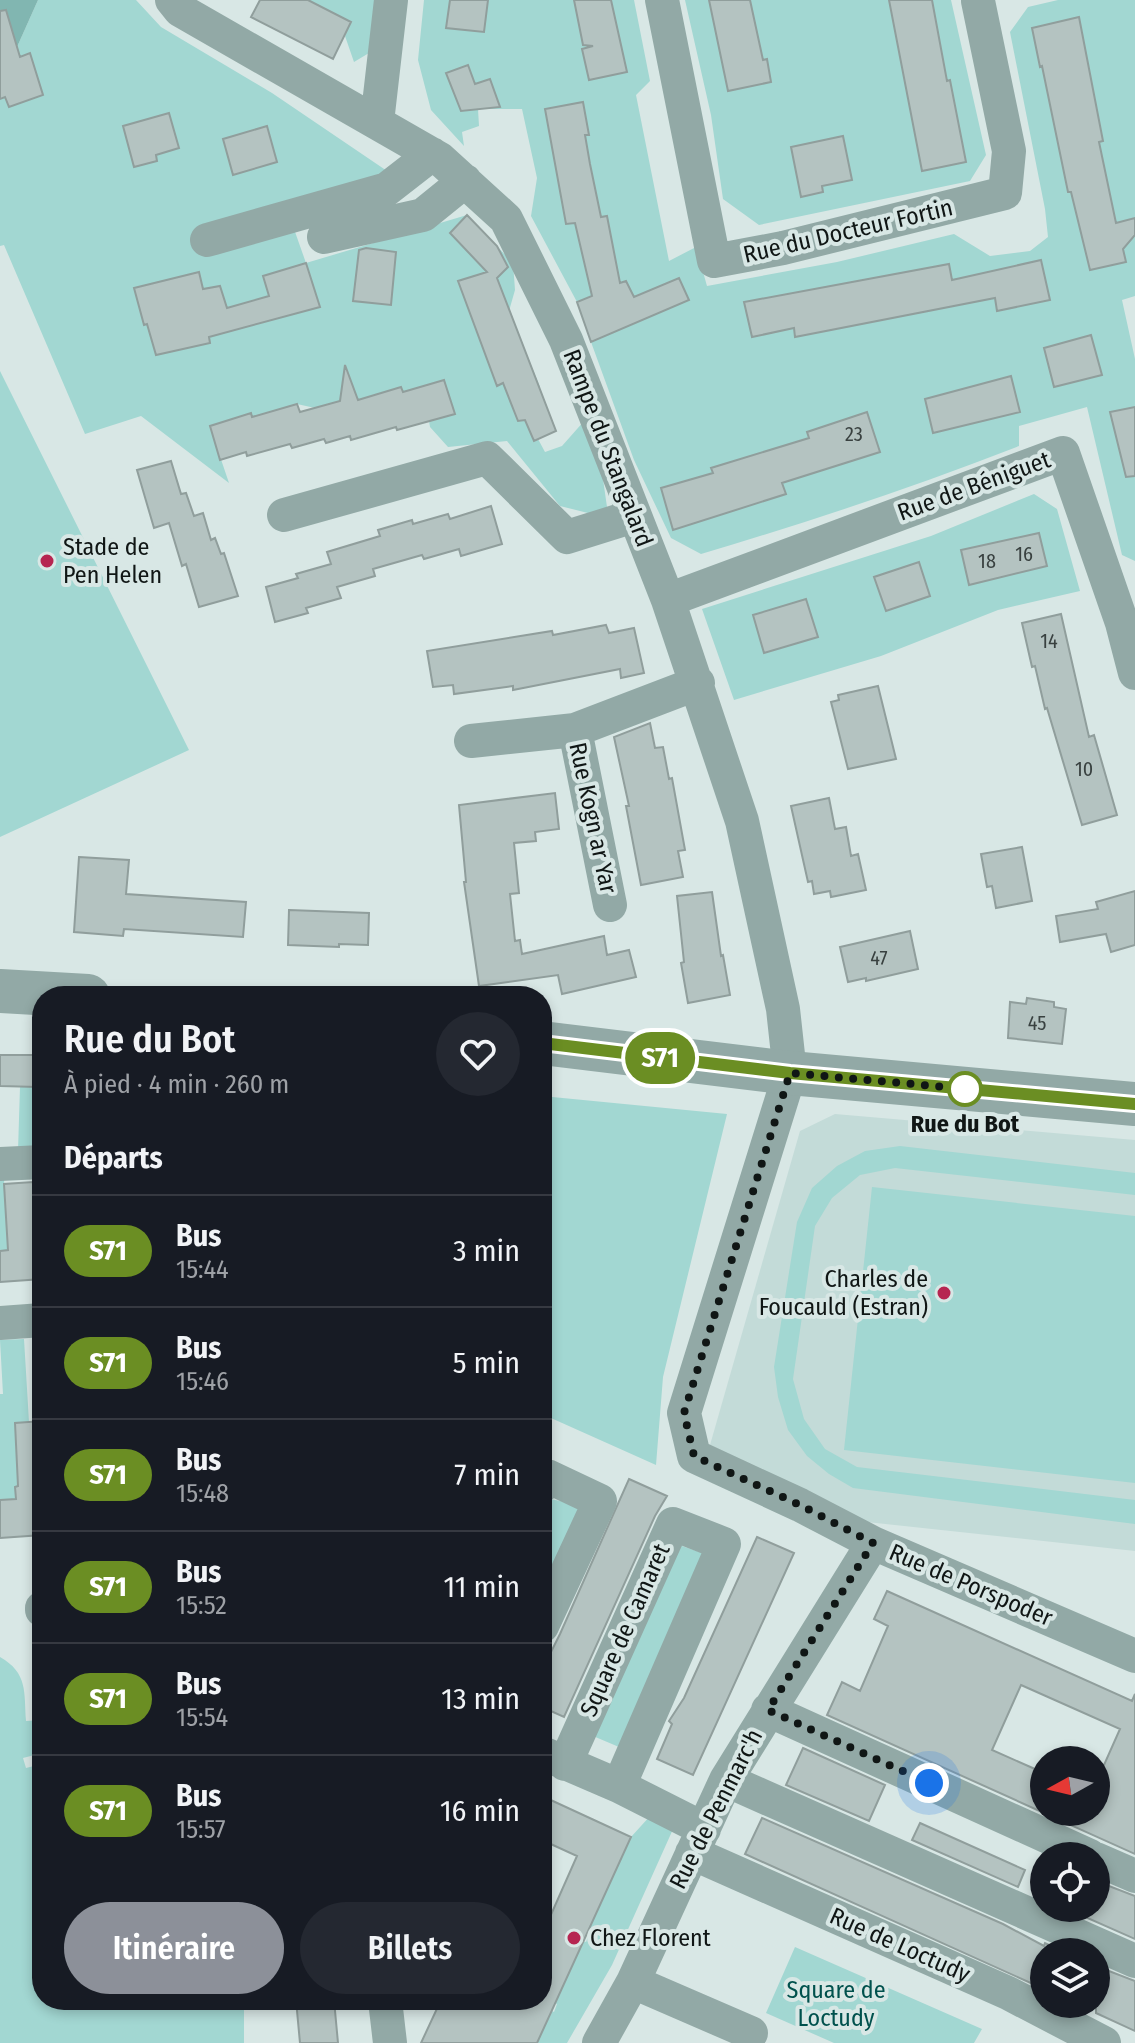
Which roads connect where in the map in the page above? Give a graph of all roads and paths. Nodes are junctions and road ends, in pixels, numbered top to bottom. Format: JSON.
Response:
{"nodes":[{"id":1,"x":172,"y":0,"type":"edge"},
{"id":2,"x":391,"y":0,"type":"edge"},
{"id":3,"x":662,"y":0,"type":"edge"},
{"id":4,"x":980,"y":0,"type":"edge"},
{"id":5,"x":377,"y":122,"type":"junction"},
{"id":6,"x":432,"y":154,"type":"junction"},
{"id":7,"x":465,"y":181,"type":"junction"},
{"id":8,"x":324,"y":237,"type":"dead end"},
{"id":9,"x":207,"y":240,"type":"dead end"},
{"id":10,"x":284,"y":515,"type":"dead end"},
{"id":11,"x":634,"y":516,"type":"junction"},
{"id":12,"x":668,"y":600,"type":"junction"},
{"id":13,"x":1128,"y":619,"type":"edge"},
{"id":14,"x":1135,"y":673,"type":"edge"},
{"id":15,"x":698,"y":683,"type":"junction"},
{"id":16,"x":575,"y":730,"type":"junction"},
{"id":17,"x":471,"y":741,"type":"dead end"},
{"id":18,"x":610,"y":905,"type":"dead end"},
{"id":19,"x":0,"y":991,"type":"edge"},
{"id":20,"x":32,"y":993,"type":"edge"},
{"id":21,"x":552,"y":1044,"type":"edge"},
{"id":22,"x":790,"y":1073,"type":"junction"},
{"id":23,"x":1135,"y":1104,"type":"edge"},
{"id":24,"x":32,"y":1162,"type":"edge"},
{"id":25,"x":0,"y":1164,"type":"edge"},
{"id":26,"x":32,"y":1321,"type":"edge"},
{"id":27,"x":0,"y":1323,"type":"edge"},
{"id":28,"x":552,"y":1478,"type":"edge"},
{"id":29,"x":873,"y":1543,"type":"junction"},
{"id":30,"x":552,"y":1604,"type":"edge"},
{"id":31,"x":1135,"y":1656,"type":"edge"},
{"id":32,"x":768,"y":1710,"type":"junction"},
{"id":33,"x":553,"y":1758,"type":"edge"},
{"id":34,"x":726,"y":1780,"type":"junction"},
{"id":35,"x":619,"y":1786,"type":"junction"},
{"id":36,"x":698,"y":1841,"type":"junction"},
{"id":37,"x":1059,"y":1842,"type":"edge"},
{"id":38,"x":1110,"y":1865,"type":"edge"},
{"id":39,"x":1135,"y":1876,"type":"edge"},
{"id":40,"x":1135,"y":1961,"type":"edge"},
{"id":41,"x":633,"y":1982,"type":"junction"},
{"id":42,"x":386,"y":2010,"type":"edge"},
{"id":43,"x":751,"y":2033,"type":"dead end"},
{"id":44,"x":390,"y":2043,"type":"edge"},
{"id":45,"x":599,"y":2043,"type":"edge"},
{"id":46,"x":1104,"y":2043,"type":"edge"}],
"edges":[{"from":1,"to":5,"type":"street","name":"Rampe du Stangalard"},
{"from":2,"to":5,"type":"street"},
{"from":3,"to":4,"type":"street","name":"Rue du Docteur Fortin"},
{"from":5,"to":6,"type":"street","name":"Rampe du Stangalard"},
{"from":6,"to":7,"type":"street","name":"Rampe du Stangalard"},
{"from":6,"to":9,"type":"street"},
{"from":7,"to":8,"type":"street"},
{"from":7,"to":11,"type":"street","name":"Rampe du Stangalard"},
{"from":10,"to":11,"type":"street"},
{"from":11,"to":12,"type":"street","name":"Rampe du Stangalard"},
{"from":12,"to":13,"type":"street","name":"Rue de Béniguet"},
{"from":12,"to":15,"type":"street","name":"Rampe du Stangalard"},
{"from":13,"to":14,"type":"street","name":"Rue de Béniguet"},
{"from":15,"to":16,"type":"street","name":"Rue Kogn ar Yar"},
{"from":15,"to":22,"type":"street","name":"Rampe du Stangalard"},
{"from":16,"to":17,"type":"street","name":"Rue Kogn ar Yar"},
{"from":16,"to":18,"type":"street","name":"Rue Kogn ar Yar"},
{"from":19,"to":20,"type":"street"},
{"from":21,"to":22,"type":"street"},
{"from":22,"to":23,"type":"street"},
{"from":22,"to":29,"type":"street","name":"Rue de Porspoder"},
{"from":24,"to":25,"type":"street"},
{"from":26,"to":27,"type":"street"},
{"from":28,"to":30,"type":"street"},
{"from":29,"to":31,"type":"street","name":"Rue de Porspoder"},
{"from":29,"to":32,"type":"street","name":"Rue de Penmarc'h"},
{"from":32,"to":34,"type":"street","name":"Rue de Penmarc'h"},
{"from":32,"to":37,"type":"street"},
{"from":33,"to":35,"type":"street","name":"Rue de Loctudy"},
{"from":33,"to":35,"type":"street","name":"Square de Camaret"},
{"from":34,"to":36,"type":"street","name":"Rue de Penmarc'h"},
{"from":34,"to":40,"type":"street"},
{"from":35,"to":36,"type":"street","name":"Rue de Loctudy"},
{"from":36,"to":41,"type":"street","name":"Rue de Penmarc'h"},
{"from":36,"to":46,"type":"street","name":"Rue de Loctudy"},
{"from":38,"to":39,"type":"street"},
{"from":41,"to":43,"type":"street"},
{"from":41,"to":45,"type":"street","name":"Rue de Penmarc'h"},
{"from":42,"to":44,"type":"street"}]}
